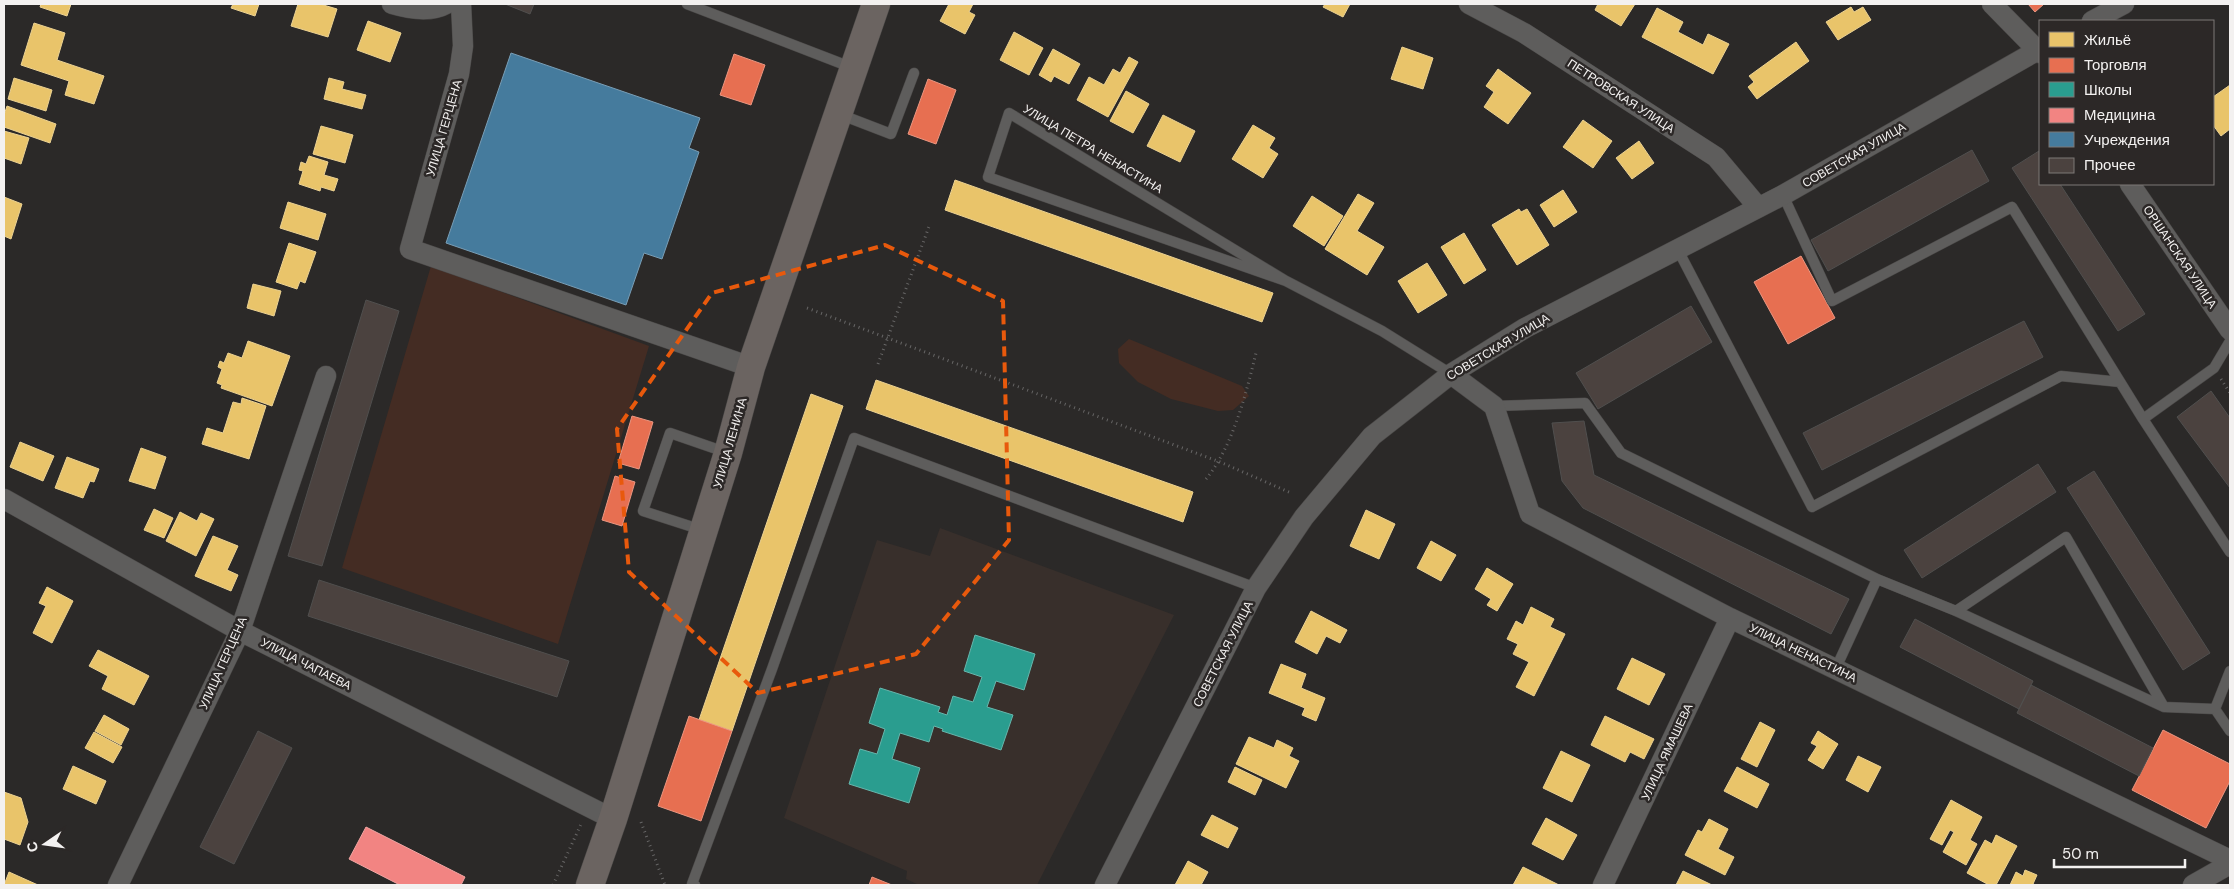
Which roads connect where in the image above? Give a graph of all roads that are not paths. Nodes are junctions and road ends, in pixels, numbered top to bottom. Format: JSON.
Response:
{"nodes":[{"id":1,"x":392,"y":4,"type":"edge"},
{"id":2,"x":446,"y":4,"type":"edge"},
{"id":3,"x":461,"y":4,"type":"edge"},
{"id":4,"x":687,"y":4,"type":"edge"},
{"id":5,"x":876,"y":4,"type":"edge"},
{"id":6,"x":1468,"y":4,"type":"edge"},
{"id":7,"x":1992,"y":4,"type":"edge"},
{"id":8,"x":2124,"y":4,"type":"edge"},
{"id":9,"x":2094,"y":20,"type":"edge"},
{"id":10,"x":2039,"y":50,"type":"edge"},
{"id":11,"x":2039,"y":52,"type":"edge"},
{"id":12,"x":854,"y":68,"type":"junction"},
{"id":13,"x":914,"y":72,"type":"dead end"},
{"id":14,"x":838,"y":113,"type":"junction"},
{"id":15,"x":2131,"y":185,"type":"edge"},
{"id":16,"x":1783,"y":196,"type":"junction"},
{"id":17,"x":1758,"y":207,"type":"junction"},
{"id":18,"x":1678,"y":250,"type":"junction"},
{"id":19,"x":1286,"y":281,"type":"junction"},
{"id":20,"x":2230,"y":330,"type":"edge"},
{"id":21,"x":2230,"y":341,"type":"edge"},
{"id":22,"x":751,"y":366,"type":"junction"},
{"id":23,"x":1451,"y":374,"type":"junction"},
{"id":24,"x":326,"y":376,"type":"dead end"},
{"id":25,"x":2120,"y":382,"type":"junction"},
{"id":26,"x":1494,"y":406,"type":"junction"},
{"id":27,"x":2142,"y":419,"type":"junction"},
{"id":28,"x":728,"y":453,"type":"junction"},
{"id":29,"x":4,"y":499,"type":"edge"},
{"id":30,"x":704,"y":531,"type":"junction"},
{"id":31,"x":2230,"y":552,"type":"edge"},
{"id":32,"x":1877,"y":579,"type":"junction"},
{"id":33,"x":1256,"y":588,"type":"junction"},
{"id":34,"x":1956,"y":611,"type":"junction"},
{"id":35,"x":1730,"y":618,"type":"junction"},
{"id":36,"x":240,"y":631,"type":"junction"},
{"id":37,"x":1836,"y":668,"type":"junction"},
{"id":38,"x":2230,"y":671,"type":"edge"},
{"id":39,"x":2164,"y":706,"type":"junction"},
{"id":40,"x":2215,"y":710,"type":"junction"},
{"id":41,"x":2230,"y":731,"type":"edge"},
{"id":42,"x":613,"y":819,"type":"junction"},
{"id":43,"x":2230,"y":860,"type":"edge"},
{"id":44,"x":2230,"y":864,"type":"edge"},
{"id":45,"x":118,"y":885,"type":"edge"},
{"id":46,"x":590,"y":885,"type":"edge"},
{"id":47,"x":696,"y":885,"type":"edge"},
{"id":48,"x":1105,"y":885,"type":"edge"},
{"id":49,"x":1603,"y":885,"type":"edge"},
{"id":50,"x":2193,"y":885,"type":"edge"}],
"edges":[{"from":1,"to":2,"type":"street"},
{"from":3,"to":22,"type":"street","name":"УЛИЦА ГЕРЦЕНА"},
{"from":4,"to":12,"type":"lane"},
{"from":5,"to":12,"type":"main road","name":"УЛИЦА ЛЕНИНА"},
{"from":6,"to":17,"type":"street","name":"ПЕТРОВСКАЯ УЛИЦА"},
{"from":7,"to":10,"type":"street"},
{"from":8,"to":9,"type":"street"},
{"from":11,"to":16,"type":"street","name":"СОВЕТСКАЯ УЛИЦА"},
{"from":12,"to":14,"type":"main road","name":"УЛИЦА ЛЕНИНА"},
{"from":13,"to":14,"type":"lane"},
{"from":14,"to":22,"type":"main road","name":"УЛИЦА ЛЕНИНА"},
{"from":15,"to":20,"type":"street","name":"ОРШАНСКАЯ УЛИЦА"},
{"from":16,"to":17,"type":"street","name":"СОВЕТСКАЯ УЛИЦА"},
{"from":16,"to":25,"type":"lane"},
{"from":17,"to":18,"type":"street","name":"СОВЕТСКАЯ УЛИЦА"},
{"from":18,"to":23,"type":"street","name":"СОВЕТСКАЯ УЛИЦА"},
{"from":18,"to":25,"type":"lane"},
{"from":19,"to":19,"type":"lane","name":"УЛИЦА ПЕТРА НЕНАСТИНА"},
{"from":19,"to":23,"type":"lane","name":"УЛИЦА ПЕТРА НЕНАСТИНА"},
{"from":21,"to":27,"type":"lane"},
{"from":22,"to":28,"type":"main road","name":"УЛИЦА ЛЕНИНА"},
{"from":23,"to":26,"type":"street"},
{"from":23,"to":33,"type":"street","name":"СОВЕТСКАЯ УЛИЦА"},
{"from":24,"to":36,"type":"street","name":"УЛИЦА ГЕРЦЕНА"},
{"from":25,"to":27,"type":"lane"},
{"from":26,"to":32,"type":"lane"},
{"from":26,"to":35,"type":"street","name":"УЛИЦА НЕНАСТИНА"},
{"from":27,"to":31,"type":"lane"},
{"from":28,"to":30,"type":"main road","name":"УЛИЦА ЛЕНИНА"},
{"from":28,"to":30,"type":"lane"},
{"from":29,"to":36,"type":"street","name":"УЛИЦА ЧАПАЕВА"},
{"from":30,"to":42,"type":"main road","name":"УЛИЦА ЛЕНИНА"},
{"from":32,"to":34,"type":"lane"},
{"from":32,"to":37,"type":"lane"},
{"from":33,"to":47,"type":"lane"},
{"from":33,"to":48,"type":"street","name":"СОВЕТСКАЯ УЛИЦА"},
{"from":34,"to":39,"type":"lane"},
{"from":34,"to":39,"type":"lane"},
{"from":35,"to":37,"type":"street","name":"УЛИЦА НЕНАСТИНА"},
{"from":35,"to":49,"type":"street","name":"УЛИЦА ЯМАШЕВА"},
{"from":36,"to":42,"type":"street","name":"УЛИЦА ЧАПАЕВА"},
{"from":36,"to":45,"type":"street","name":"УЛИЦА ГЕРЦЕНА"},
{"from":37,"to":43,"type":"street","name":"УЛИЦА НЕНАСТИНА"},
{"from":38,"to":40,"type":"lane"},
{"from":39,"to":40,"type":"lane"},
{"from":40,"to":41,"type":"lane"},
{"from":42,"to":46,"type":"main road","name":"УЛИЦА ЛЕНИНА"},
{"from":44,"to":50,"type":"street"}]}
